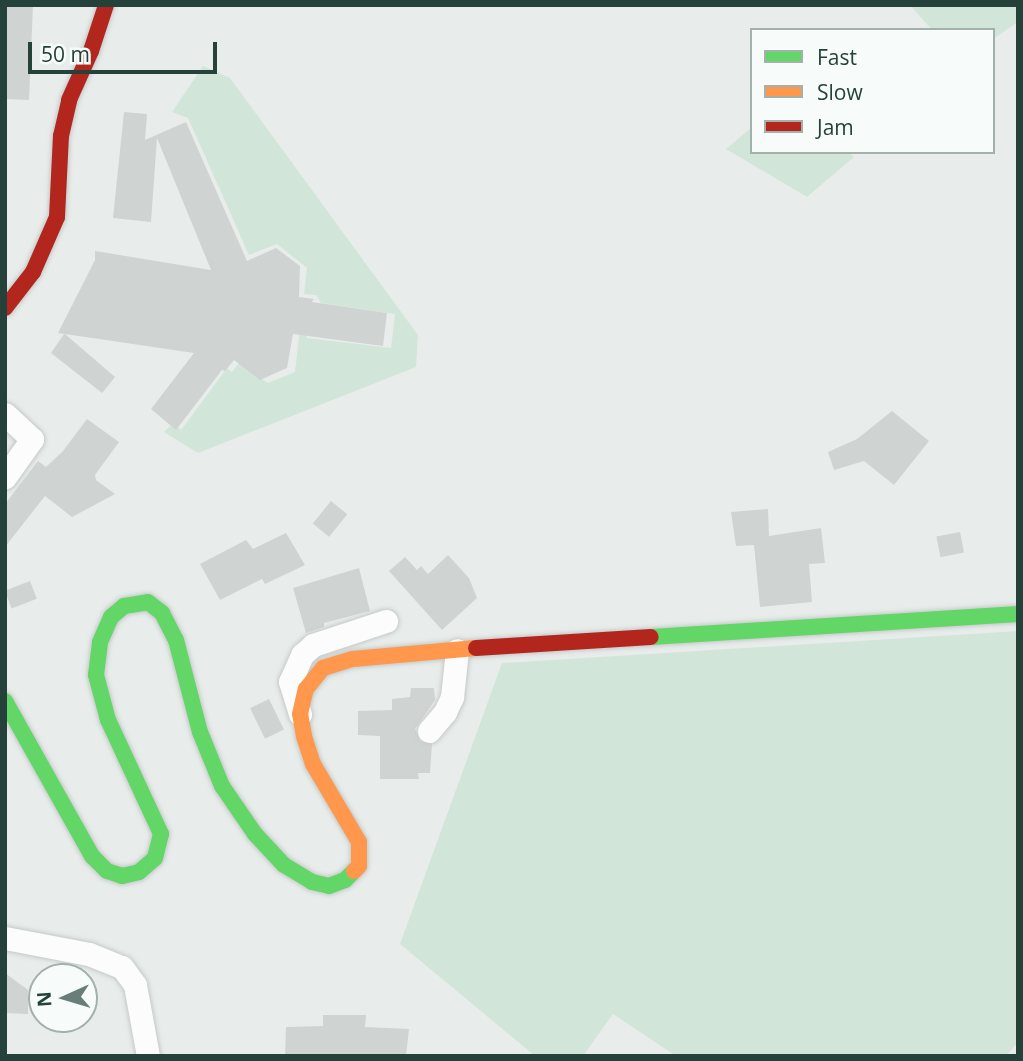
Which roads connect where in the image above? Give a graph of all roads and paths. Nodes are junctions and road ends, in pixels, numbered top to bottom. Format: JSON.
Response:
{"nodes":[{"id":1,"x":106,"y":5,"type":"edge"},
{"id":2,"x":5,"y":308,"type":"edge"},
{"id":3,"x":5,"y":414,"type":"edge"},
{"id":4,"x":5,"y":477,"type":"edge"},
{"id":5,"x":1018,"y":614,"type":"edge"},
{"id":6,"x":386,"y":621,"type":"dead end"},
{"id":7,"x":457,"y":650,"type":"junction"},
{"id":8,"x":5,"y":701,"type":"edge"},
{"id":9,"x":300,"y":714,"type":"junction"},
{"id":10,"x":429,"y":731,"type":"dead end"},
{"id":11,"x":5,"y":938,"type":"edge"},
{"id":12,"x":148,"y":1056,"type":"edge"}],
"edges":[{"from":1,"to":2,"type":"street"},
{"from":3,"to":4,"type":"street"},
{"from":5,"to":7,"type":"street"},
{"from":6,"to":9,"type":"street"},
{"from":7,"to":9,"type":"street"},
{"from":7,"to":10,"type":"street"},
{"from":8,"to":9,"type":"street"},
{"from":11,"to":12,"type":"street"}]}
